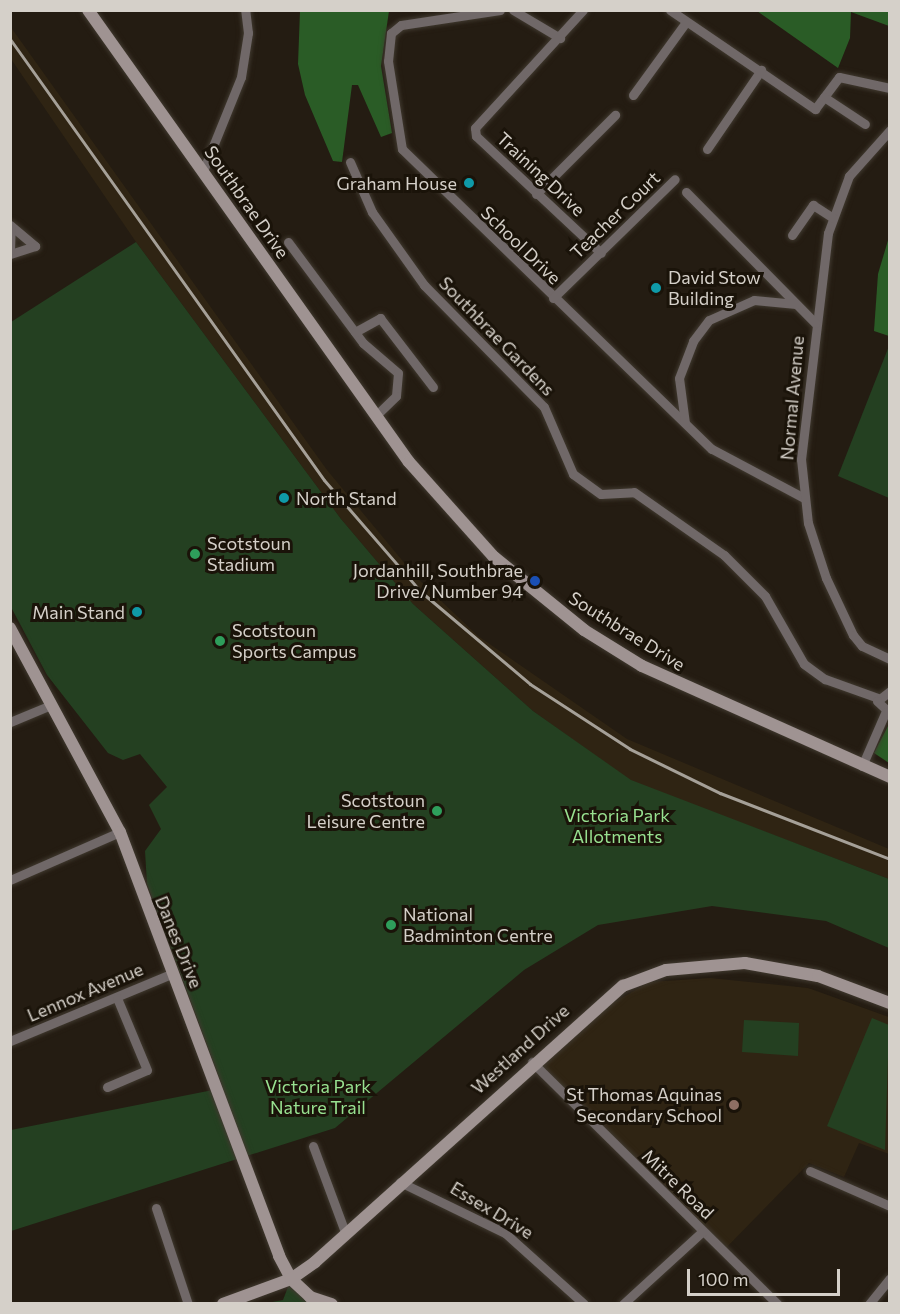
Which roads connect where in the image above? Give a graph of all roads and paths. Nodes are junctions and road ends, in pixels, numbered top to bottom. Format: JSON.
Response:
{"nodes":[{"id":1,"x":88,"y":10,"type":"edge"},
{"id":2,"x":245,"y":10,"type":"edge"},
{"id":3,"x":500,"y":10,"type":"edge"},
{"id":4,"x":513,"y":10,"type":"edge"},
{"id":5,"x":583,"y":10,"type":"edge"},
{"id":6,"x":670,"y":10,"type":"edge"},
{"id":7,"x":686,"y":22,"type":"junction"},
{"id":8,"x":560,"y":38,"type":"junction"},
{"id":9,"x":761,"y":70,"type":"junction"},
{"id":10,"x":890,"y":88,"type":"edge"},
{"id":11,"x":633,"y":95,"type":"dead end"},
{"id":12,"x":824,"y":97,"type":"junction"},
{"id":13,"x":615,"y":115,"type":"dead end"},
{"id":14,"x":865,"y":124,"type":"dead end"},
{"id":15,"x":890,"y":130,"type":"edge"},
{"id":16,"x":707,"y":149,"type":"dead end"},
{"id":17,"x":350,"y":162,"type":"dead end"},
{"id":18,"x":203,"y":171,"type":"junction"},
{"id":19,"x":675,"y":179,"type":"dead end"},
{"id":20,"x":686,"y":192,"type":"dead end"},
{"id":21,"x":536,"y":194,"type":"junction"},
{"id":22,"x":833,"y":218,"type":"junction"},
{"id":23,"x":10,"y":226,"type":"edge"},
{"id":24,"x":792,"y":235,"type":"dead end"},
{"id":25,"x":288,"y":242,"type":"dead end"},
{"id":26,"x":10,"y":252,"type":"edge"},
{"id":27,"x":601,"y":253,"type":"junction"},
{"id":28,"x":553,"y":298,"type":"junction"},
{"id":29,"x":796,"y":304,"type":"junction"},
{"id":30,"x":815,"y":323,"type":"junction"},
{"id":31,"x":354,"y":332,"type":"junction"},
{"id":32,"x":433,"y":387,"type":"dead end"},
{"id":33,"x":376,"y":415,"type":"junction"},
{"id":34,"x":685,"y":423,"type":"junction"},
{"id":35,"x":804,"y":498,"type":"junction"},
{"id":36,"x":10,"y":628,"type":"edge"},
{"id":37,"x":890,"y":658,"type":"edge"},
{"id":38,"x":890,"y":691,"type":"edge"},
{"id":39,"x":878,"y":698,"type":"junction"},
{"id":40,"x":51,"y":705,"type":"junction"},
{"id":41,"x":887,"y":713,"type":"edge"},
{"id":42,"x":10,"y":722,"type":"edge"},
{"id":43,"x":862,"y":766,"type":"junction"},
{"id":44,"x":890,"y":777,"type":"edge"},
{"id":45,"x":120,"y":832,"type":"junction"},
{"id":46,"x":10,"y":880,"type":"edge"},
{"id":47,"x":172,"y":973,"type":"junction"},
{"id":48,"x":117,"y":998,"type":"junction"},
{"id":49,"x":890,"y":1003,"type":"edge"},
{"id":50,"x":10,"y":1041,"type":"edge"},
{"id":51,"x":532,"y":1062,"type":"junction"},
{"id":52,"x":107,"y":1087,"type":"dead end"},
{"id":53,"x":313,"y":1146,"type":"dead end"},
{"id":54,"x":810,"y":1171,"type":"dead end"},
{"id":55,"x":400,"y":1182,"type":"junction"},
{"id":56,"x":890,"y":1206,"type":"edge"},
{"id":57,"x":156,"y":1208,"type":"dead end"},
{"id":58,"x":703,"y":1231,"type":"junction"},
{"id":59,"x":345,"y":1232,"type":"junction"},
{"id":60,"x":890,"y":1278,"type":"edge"},
{"id":61,"x":291,"y":1279,"type":"junction"},
{"id":62,"x":188,"y":1304,"type":"edge"},
{"id":63,"x":223,"y":1304,"type":"edge"},
{"id":64,"x":332,"y":1304,"type":"edge"},
{"id":65,"x":584,"y":1304,"type":"edge"},
{"id":66,"x":624,"y":1304,"type":"edge"},
{"id":67,"x":777,"y":1304,"type":"edge"},
{"id":68,"x":869,"y":1304,"type":"edge"}],
"edges":[{"from":1,"to":18,"type":"street","name":"Southbrae Drive"},
{"from":2,"to":18,"type":"street"},
{"from":3,"to":28,"type":"street","name":"School Drive"},
{"from":4,"to":8,"type":"street"},
{"from":5,"to":8,"type":"street","name":"Training Drive"},
{"from":6,"to":7,"type":"street"},
{"from":7,"to":9,"type":"street"},
{"from":7,"to":11,"type":"street"},
{"from":8,"to":21,"type":"street","name":"Training Drive"},
{"from":9,"to":12,"type":"street"},
{"from":9,"to":16,"type":"street"},
{"from":10,"to":12,"type":"street"},
{"from":12,"to":14,"type":"street"},
{"from":13,"to":21,"type":"street"},
{"from":15,"to":22,"type":"street","name":"Normal Avenue"},
{"from":17,"to":39,"type":"street","name":"Southbrae Gardens"},
{"from":18,"to":33,"type":"street","name":"Southbrae Drive"},
{"from":19,"to":27,"type":"street","name":"Teacher Court"},
{"from":20,"to":29,"type":"street"},
{"from":21,"to":27,"type":"street","name":"Training Drive"},
{"from":22,"to":24,"type":"street"},
{"from":22,"to":30,"type":"street","name":"Normal Avenue"},
{"from":23,"to":26,"type":"street"},
{"from":23,"to":26,"type":"street"},
{"from":25,"to":31,"type":"street","name":"Southbrae Drive"},
{"from":27,"to":28,"type":"street","name":"Teacher Court"},
{"from":28,"to":34,"type":"street","name":"School Drive"},
{"from":29,"to":30,"type":"street"},
{"from":29,"to":34,"type":"street"},
{"from":30,"to":35,"type":"street","name":"Normal Avenue"},
{"from":31,"to":32,"type":"street"},
{"from":31,"to":33,"type":"street","name":"Southbrae Drive"},
{"from":33,"to":43,"type":"street","name":"Southbrae Drive"},
{"from":34,"to":35,"type":"street","name":"School Drive"},
{"from":35,"to":37,"type":"street","name":"Normal Avenue"},
{"from":36,"to":40,"type":"street","name":"Danes Drive"},
{"from":38,"to":39,"type":"street"},
{"from":39,"to":41,"type":"street"},
{"from":40,"to":42,"type":"street"},
{"from":40,"to":45,"type":"street","name":"Danes Drive"},
{"from":41,"to":43,"type":"street"},
{"from":43,"to":44,"type":"street","name":"Southbrae Drive"},
{"from":45,"to":46,"type":"street"},
{"from":45,"to":47,"type":"street","name":"Danes Drive"},
{"from":47,"to":48,"type":"street","name":"Lennox Avenue"},
{"from":47,"to":61,"type":"street","name":"Danes Drive"},
{"from":48,"to":50,"type":"street","name":"Lennox Avenue"},
{"from":48,"to":52,"type":"street"},
{"from":49,"to":51,"type":"street","name":"Westland Drive"},
{"from":51,"to":55,"type":"street","name":"Westland Drive"},
{"from":51,"to":58,"type":"street","name":"Mitre Road"},
{"from":53,"to":59,"type":"street"},
{"from":54,"to":56,"type":"street"},
{"from":55,"to":59,"type":"street","name":"Westland Drive"},
{"from":55,"to":65,"type":"street","name":"Essex Drive"},
{"from":57,"to":62,"type":"street"},
{"from":58,"to":66,"type":"street"},
{"from":58,"to":67,"type":"street","name":"Mitre Road"},
{"from":59,"to":61,"type":"street","name":"Westland Drive"},
{"from":60,"to":68,"type":"street"},
{"from":61,"to":63,"type":"street","name":"Westland Drive"},
{"from":61,"to":64,"type":"street"}]}
